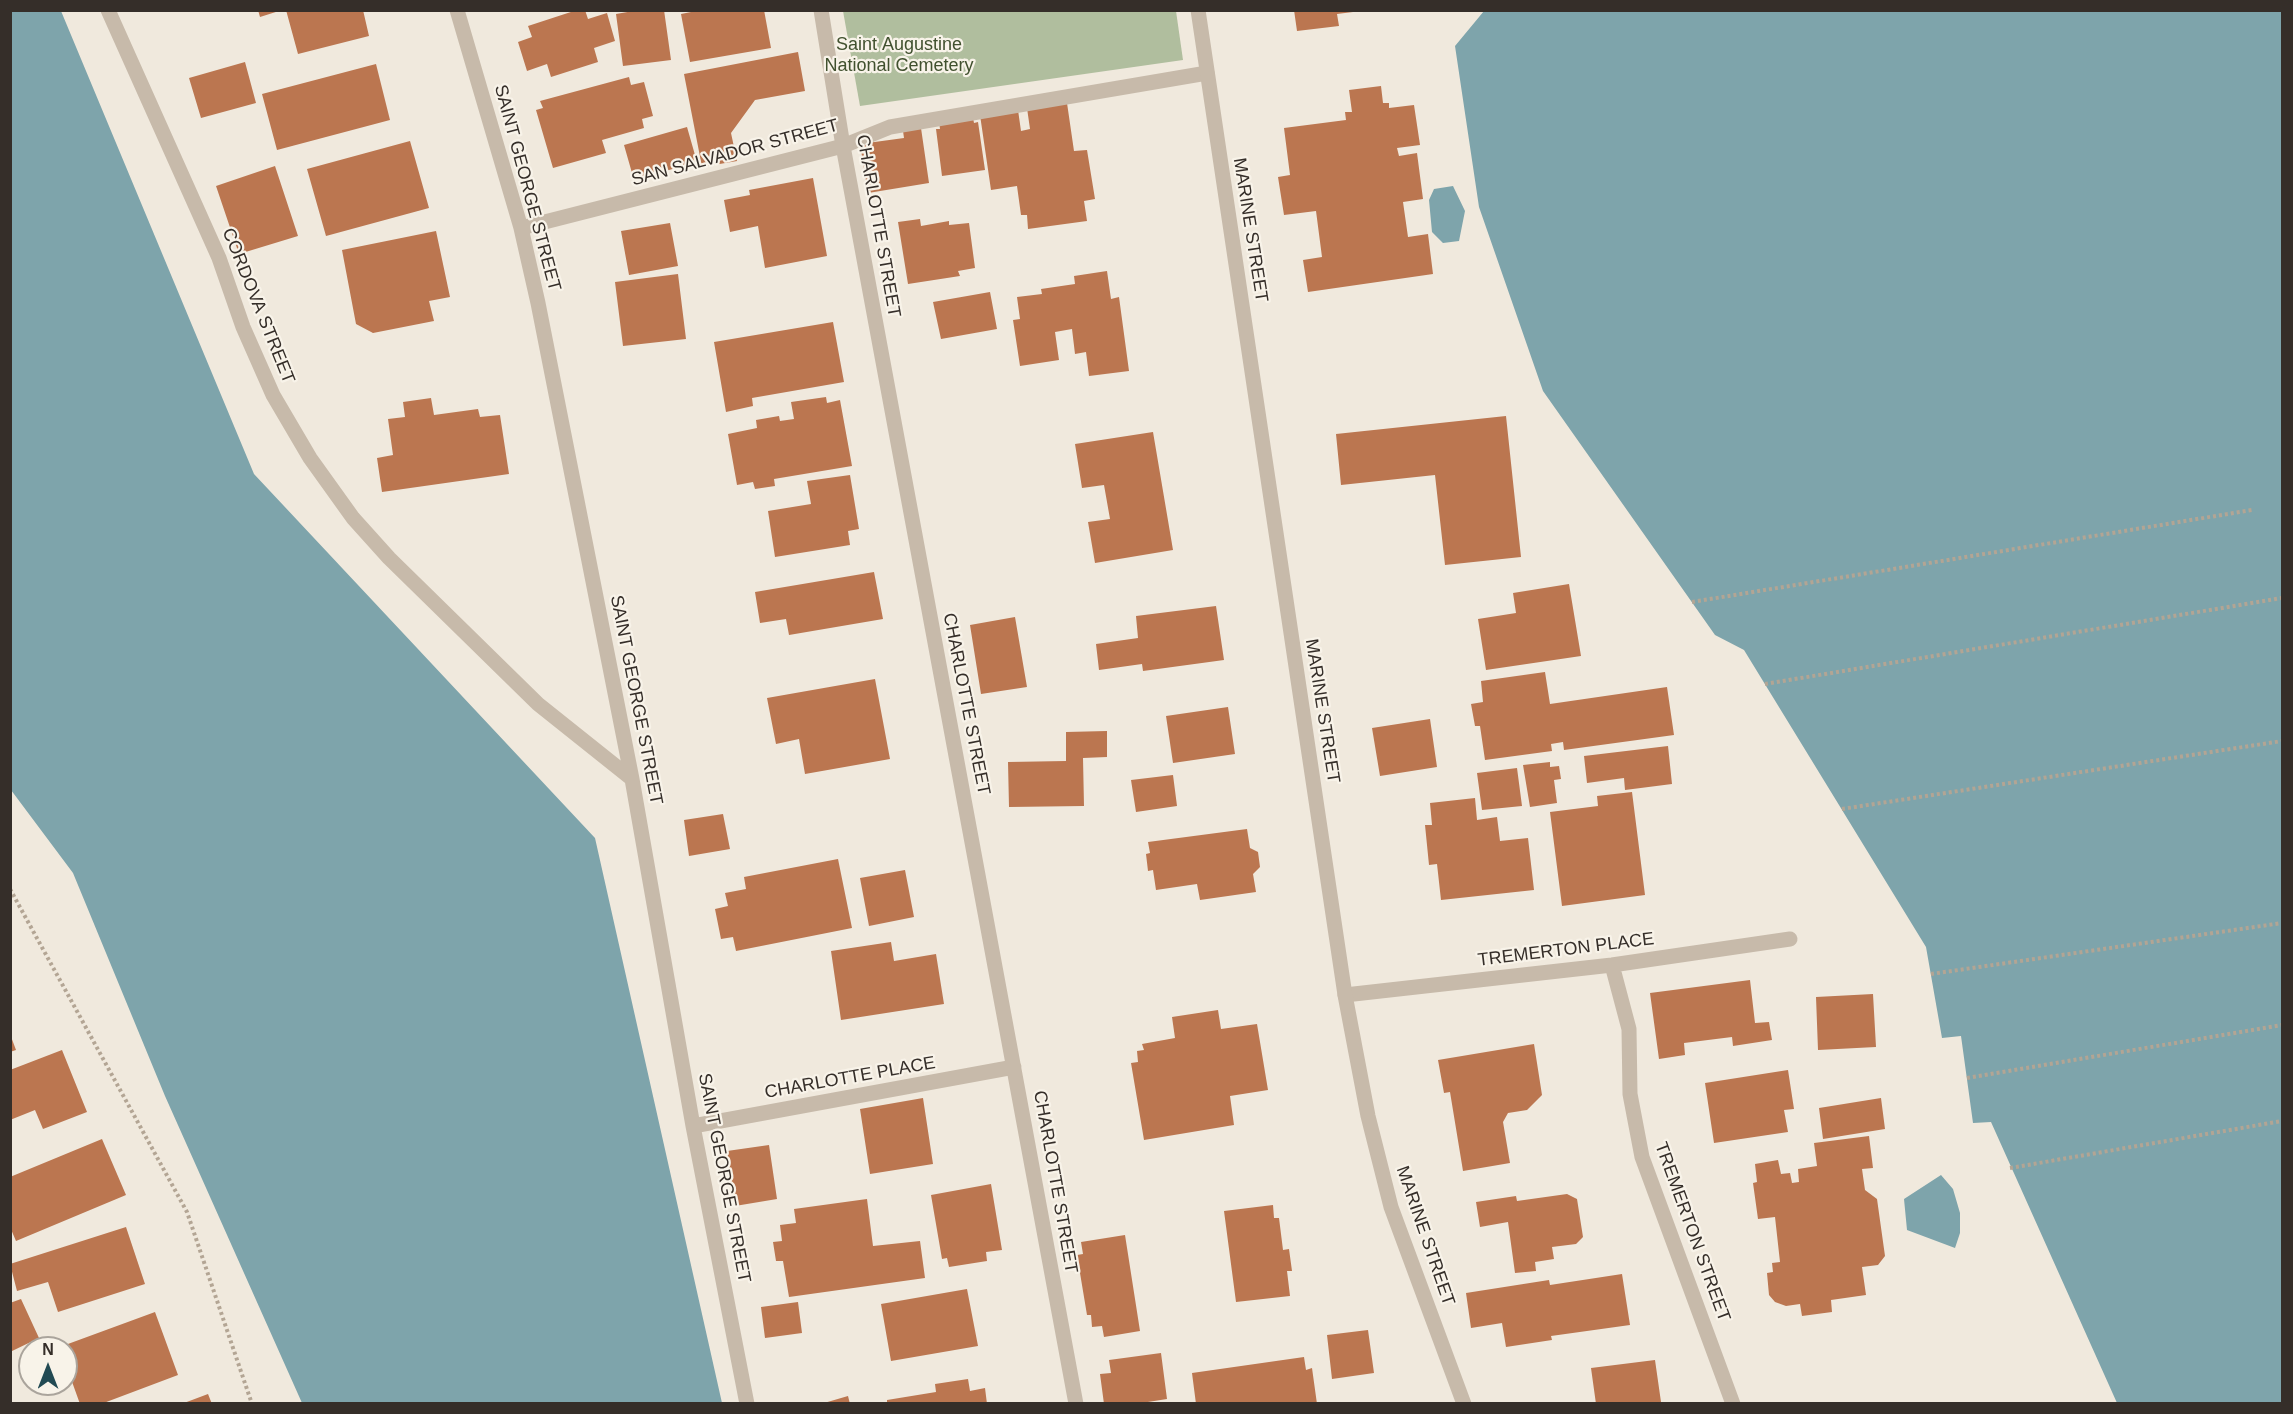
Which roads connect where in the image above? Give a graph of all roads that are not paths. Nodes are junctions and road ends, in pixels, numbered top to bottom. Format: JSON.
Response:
{"nodes":[{"id":1,"x":108,"y":10,"type":"edge"},
{"id":2,"x":457,"y":10,"type":"edge"},
{"id":3,"x":821,"y":10,"type":"edge"},
{"id":4,"x":1198,"y":10,"type":"edge"},
{"id":5,"x":1207,"y":73,"type":"junction"},
{"id":6,"x":843,"y":146,"type":"junction"},
{"id":7,"x":521,"y":228,"type":"junction"},
{"id":8,"x":632,"y":779,"type":"junction"},
{"id":9,"x":1790,"y":939,"type":"dead end"},
{"id":10,"x":1612,"y":965,"type":"junction"},
{"id":11,"x":1345,"y":995,"type":"junction"},
{"id":12,"x":1014,"y":1067,"type":"junction"},
{"id":13,"x":693,"y":1126,"type":"junction"},
{"id":14,"x":747,"y":1404,"type":"edge"},
{"id":15,"x":1076,"y":1404,"type":"edge"},
{"id":16,"x":1464,"y":1404,"type":"edge"},
{"id":17,"x":1733,"y":1404,"type":"edge"}],
"edges":[{"from":1,"to":8,"type":"street","name":"CORDOVA STREET"},
{"from":2,"to":7,"type":"street","name":"SAINT GEORGE STREET"},
{"from":3,"to":6,"type":"street","name":"CHARLOTTE STREET"},
{"from":4,"to":5,"type":"street","name":"MARINE STREET"},
{"from":5,"to":6,"type":"street","name":"SAN SALVADOR STREET"},
{"from":5,"to":11,"type":"street","name":"MARINE STREET"},
{"from":6,"to":7,"type":"street","name":"SAN SALVADOR STREET"},
{"from":6,"to":12,"type":"street","name":"CHARLOTTE STREET"},
{"from":7,"to":8,"type":"street","name":"SAINT GEORGE STREET"},
{"from":8,"to":13,"type":"street","name":"SAINT GEORGE STREET"},
{"from":9,"to":10,"type":"street","name":"TREMERTON PLACE"},
{"from":10,"to":11,"type":"street","name":"TREMERTON PLACE"},
{"from":10,"to":17,"type":"street","name":"TREMERTON STREET"},
{"from":11,"to":16,"type":"street","name":"MARINE STREET"},
{"from":12,"to":13,"type":"street","name":"CHARLOTTE PLACE"},
{"from":12,"to":15,"type":"street","name":"CHARLOTTE STREET"},
{"from":13,"to":14,"type":"street","name":"SAINT GEORGE STREET"}]}
